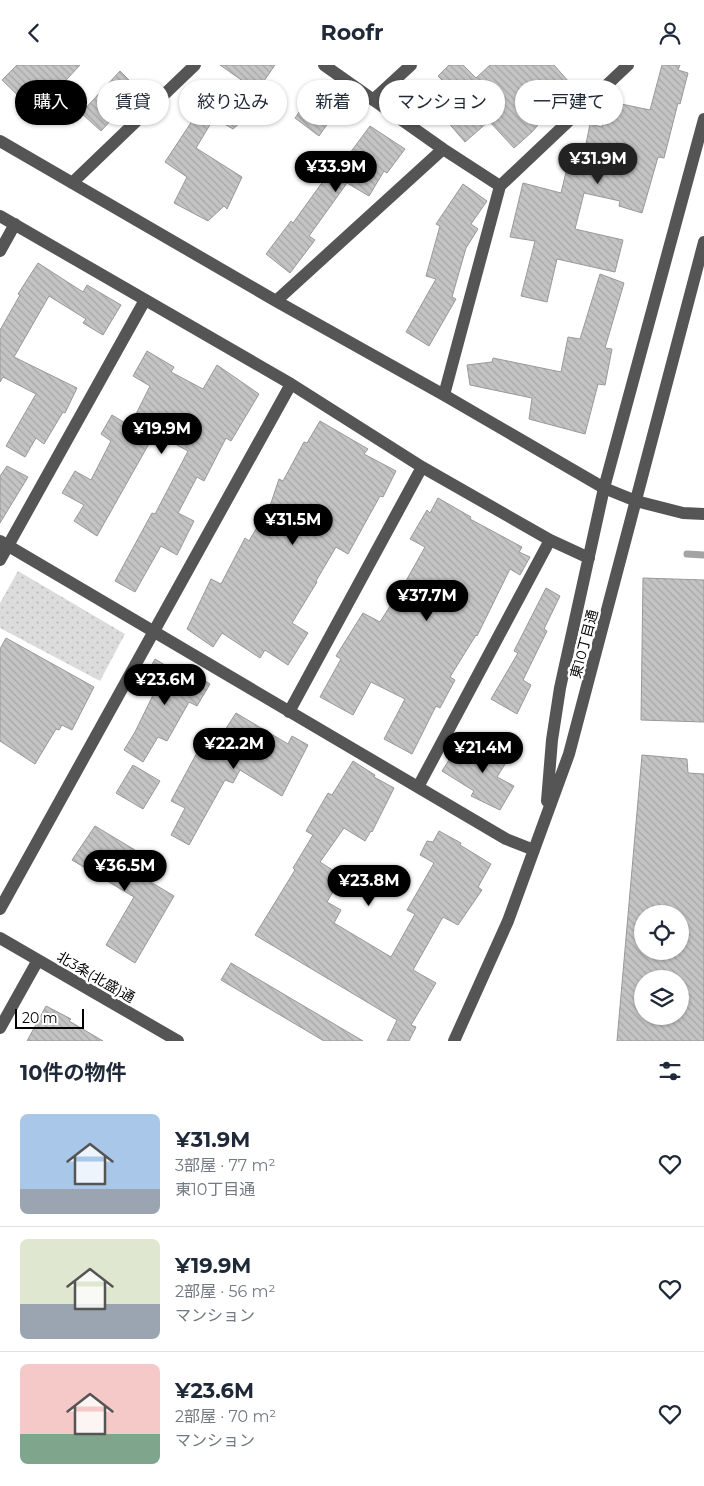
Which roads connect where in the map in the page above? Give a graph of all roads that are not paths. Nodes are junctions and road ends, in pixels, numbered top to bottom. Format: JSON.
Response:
{"nodes":[{"id":1,"x":195,"y":65,"type":"edge"},
{"id":2,"x":324,"y":65,"type":"edge"},
{"id":3,"x":411,"y":65,"type":"edge"},
{"id":4,"x":628,"y":65,"type":"edge"},
{"id":5,"x":373,"y":99,"type":"junction"},
{"id":6,"x":704,"y":119,"type":"edge"},
{"id":7,"x":0,"y":141,"type":"edge"},
{"id":8,"x":443,"y":149,"type":"junction"},
{"id":9,"x":72,"y":183,"type":"junction"},
{"id":10,"x":500,"y":186,"type":"junction"},
{"id":11,"x":0,"y":215,"type":"edge"},
{"id":12,"x":15,"y":224,"type":"junction"},
{"id":13,"x":704,"y":242,"type":"edge"},
{"id":14,"x":0,"y":251,"type":"edge"},
{"id":15,"x":146,"y":300,"type":"junction"},
{"id":16,"x":276,"y":301,"type":"junction"},
{"id":17,"x":291,"y":384,"type":"junction"},
{"id":18,"x":444,"y":395,"type":"junction"},
{"id":19,"x":422,"y":467,"type":"junction"},
{"id":20,"x":604,"y":488,"type":"junction"},
{"id":21,"x":636,"y":501,"type":"junction"},
{"id":22,"x":704,"y":514,"type":"edge"},
{"id":23,"x":550,"y":540,"type":"junction"},
{"id":24,"x":4,"y":544,"type":"edge"},
{"id":25,"x":589,"y":558,"type":"junction"},
{"id":26,"x":0,"y":560,"type":"edge"},
{"id":27,"x":153,"y":632,"type":"junction"},
{"id":28,"x":289,"y":712,"type":"junction"},
{"id":29,"x":418,"y":787,"type":"junction"},
{"id":30,"x":545,"y":819,"type":"junction"},
{"id":31,"x":534,"y":849,"type":"junction"},
{"id":32,"x":0,"y":909,"type":"edge"},
{"id":33,"x":0,"y":938,"type":"edge"},
{"id":34,"x":38,"y":961,"type":"junction"},
{"id":35,"x":0,"y":1028,"type":"edge"},
{"id":36,"x":159,"y":1037,"type":"edge"},
{"id":37,"x":178,"y":1041,"type":"edge"},
{"id":38,"x":454,"y":1041,"type":"edge"}],
"edges":[{"from":1,"to":9,"type":"street"},
{"from":2,"to":5,"type":"street"},
{"from":3,"to":5,"type":"street"},
{"from":4,"to":10,"type":"street"},
{"from":5,"to":8,"type":"street"},
{"from":6,"to":20,"type":"street"},
{"from":7,"to":9,"type":"street"},
{"from":8,"to":10,"type":"street"},
{"from":8,"to":16,"type":"street"},
{"from":9,"to":16,"type":"street"},
{"from":10,"to":18,"type":"street"},
{"from":11,"to":12,"type":"street"},
{"from":12,"to":14,"type":"street"},
{"from":12,"to":15,"type":"street"},
{"from":13,"to":21,"type":"street","name":"東10丁目通"},
{"from":15,"to":17,"type":"street"},
{"from":15,"to":24,"type":"street"},
{"from":16,"to":18,"type":"street"},
{"from":17,"to":19,"type":"street"},
{"from":17,"to":27,"type":"street"},
{"from":18,"to":20,"type":"street"},
{"from":19,"to":23,"type":"street"},
{"from":19,"to":28,"type":"street"},
{"from":20,"to":21,"type":"street"},
{"from":20,"to":25,"type":"street"},
{"from":21,"to":22,"type":"street"},
{"from":21,"to":30,"type":"street","name":"東10丁目通"},
{"from":23,"to":25,"type":"street"},
{"from":23,"to":29,"type":"street"},
{"from":24,"to":26,"type":"street"},
{"from":24,"to":27,"type":"street"},
{"from":25,"to":30,"type":"street"},
{"from":27,"to":28,"type":"street"},
{"from":27,"to":32,"type":"street"},
{"from":28,"to":29,"type":"street"},
{"from":29,"to":31,"type":"street"},
{"from":30,"to":31,"type":"street","name":"東10丁目通"},
{"from":31,"to":38,"type":"street","name":"東10丁目通"},
{"from":33,"to":34,"type":"street","name":"北3条(北盛)通"},
{"from":34,"to":35,"type":"street"},
{"from":34,"to":36,"type":"street","name":"北3条(北盛)通"},
{"from":36,"to":37,"type":"street","name":"北3条(北盛)通"}]}
